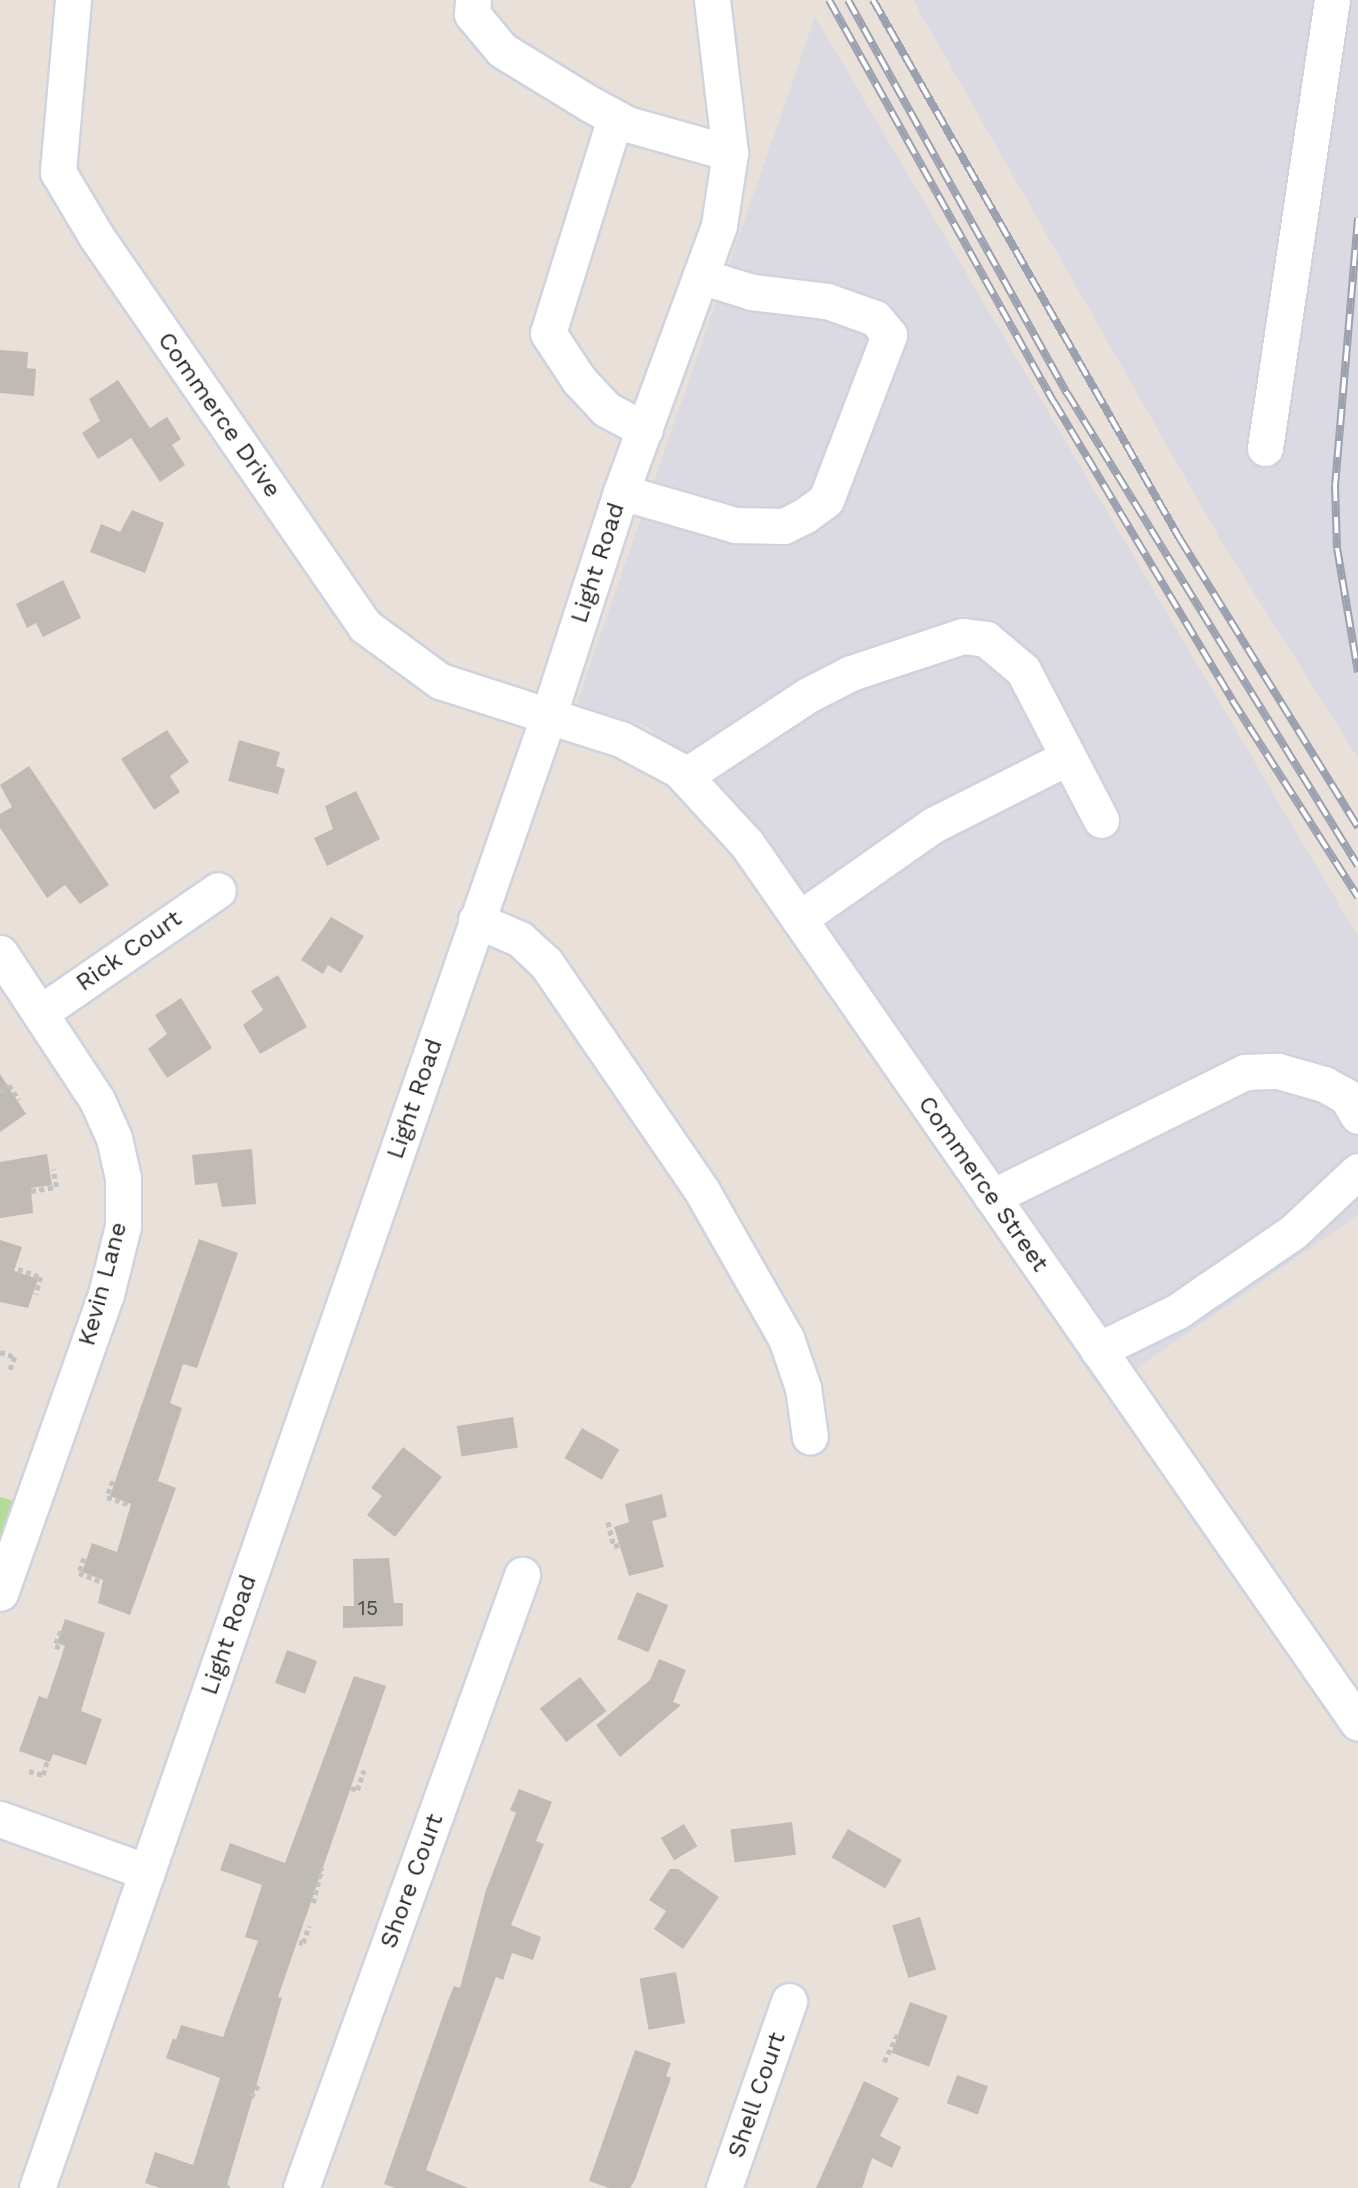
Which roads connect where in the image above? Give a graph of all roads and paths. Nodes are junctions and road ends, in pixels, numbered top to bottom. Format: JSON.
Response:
{"nodes":[{"id":1,"x":73,"y":0,"type":"edge"},
{"id":2,"x":473,"y":0,"type":"edge"},
{"id":3,"x":1332,"y":0,"type":"edge"},
{"id":4,"x":709,"y":2,"type":"edge"},
{"id":5,"x":615,"y":118,"type":"junction"},
{"id":6,"x":730,"y":153,"type":"junction"},
{"id":7,"x":700,"y":276,"type":"junction"},
{"id":8,"x":645,"y":430,"type":"junction"},
{"id":9,"x":1265,"y":448,"type":"dead end"},
{"id":10,"x":621,"y":492,"type":"junction"},
{"id":11,"x":548,"y":717,"type":"junction"},
{"id":12,"x":1068,"y":757,"type":"junction"},
{"id":13,"x":685,"y":776,"type":"junction"},
{"id":14,"x":1101,"y":820,"type":"dead end"},
{"id":15,"x":218,"y":890,"type":"dead end"},
{"id":16,"x":799,"y":919,"type":"junction"},
{"id":17,"x":477,"y":920,"type":"junction"},
{"id":18,"x":0,"y":953,"type":"edge"},
{"id":19,"x":40,"y":1013,"type":"junction"},
{"id":20,"x":0,"y":1092,"type":"edge"},
{"id":21,"x":19,"y":1100,"type":"dead end"},
{"id":22,"x":1358,"y":1116,"type":"edge"},
{"id":23,"x":53,"y":1169,"type":"dead end"},
{"id":24,"x":1358,"y":1171,"type":"edge"},
{"id":25,"x":31,"y":1191,"type":"dead end"},
{"id":26,"x":992,"y":1197,"type":"junction"},
{"id":27,"x":18,"y":1269,"type":"dead end"},
{"id":28,"x":36,"y":1294,"type":"dead end"},
{"id":29,"x":1098,"y":1349,"type":"junction"},
{"id":30,"x":0,"y":1352,"type":"edge"},
{"id":31,"x":9,"y":1373,"type":"dead end"},
{"id":32,"x":810,"y":1437,"type":"dead end"},
{"id":33,"x":113,"y":1481,"type":"dead end"},
{"id":34,"x":130,"y":1505,"type":"dead end"},
{"id":35,"x":608,"y":1522,"type":"dead end"},
{"id":36,"x":619,"y":1545,"type":"dead end"},
{"id":37,"x":84,"y":1558,"type":"dead end"},
{"id":38,"x":522,"y":1575,"type":"dead end"},
{"id":39,"x":103,"y":1582,"type":"dead end"},
{"id":40,"x":0,"y":1593,"type":"edge"},
{"id":41,"x":61,"y":1630,"type":"dead end"},
{"id":42,"x":64,"y":1649,"type":"dead end"},
{"id":43,"x":1358,"y":1723,"type":"edge"},
{"id":44,"x":47,"y":1761,"type":"dead end"},
{"id":45,"x":364,"y":1770,"type":"dead end"},
{"id":46,"x":29,"y":1771,"type":"dead end"},
{"id":47,"x":351,"y":1788,"type":"dead end"},
{"id":48,"x":0,"y":1819,"type":"edge"},
{"id":49,"x":322,"y":1868,"type":"dead end"},
{"id":50,"x":147,"y":1872,"type":"junction"},
{"id":51,"x":313,"y":1903,"type":"dead end"},
{"id":52,"x":309,"y":1926,"type":"dead end"},
{"id":53,"x":299,"y":1942,"type":"dead end"},
{"id":54,"x":789,"y":2001,"type":"dead end"},
{"id":55,"x":898,"y":2033,"type":"dead end"},
{"id":56,"x":884,"y":2062,"type":"dead end"},
{"id":57,"x":259,"y":2084,"type":"dead end"},
{"id":58,"x":251,"y":2097,"type":"dead end"},
{"id":59,"x":37,"y":2188,"type":"edge"},
{"id":60,"x":301,"y":2188,"type":"edge"},
{"id":61,"x":724,"y":2188,"type":"edge"}],
"edges":[{"from":1,"to":11,"type":"street","name":"Commerce Drive"},
{"from":2,"to":5,"type":"street"},
{"from":3,"to":9,"type":"street"},
{"from":4,"to":6,"type":"street","name":"Light Road"},
{"from":5,"to":6,"type":"street"},
{"from":5,"to":8,"type":"street"},
{"from":6,"to":7,"type":"street","name":"Light Road"},
{"from":7,"to":8,"type":"street","name":"Light Road"},
{"from":7,"to":10,"type":"street"},
{"from":8,"to":10,"type":"street","name":"Light Road"},
{"from":10,"to":11,"type":"street","name":"Light Road"},
{"from":11,"to":13,"type":"street","name":"Commerce Street"},
{"from":11,"to":17,"type":"street","name":"Light Road"},
{"from":12,"to":13,"type":"street"},
{"from":12,"to":14,"type":"street"},
{"from":12,"to":16,"type":"street"},
{"from":13,"to":16,"type":"street","name":"Commerce Street"},
{"from":15,"to":19,"type":"street","name":"Rick Court"},
{"from":16,"to":26,"type":"street","name":"Commerce Street"},
{"from":17,"to":32,"type":"street"},
{"from":17,"to":50,"type":"street","name":"Light Road"},
{"from":18,"to":19,"type":"street","name":"Kevin Lane"},
{"from":19,"to":40,"type":"street","name":"Kevin Lane"},
{"from":20,"to":21,"type":"path"},
{"from":22,"to":26,"type":"street"},
{"from":23,"to":25,"type":"path"},
{"from":24,"to":29,"type":"street"},
{"from":26,"to":29,"type":"street","name":"Commerce Street"},
{"from":27,"to":28,"type":"path"},
{"from":29,"to":43,"type":"street","name":"Commerce Street"},
{"from":30,"to":31,"type":"path"},
{"from":33,"to":34,"type":"path"},
{"from":35,"to":36,"type":"path"},
{"from":37,"to":39,"type":"path"},
{"from":38,"to":60,"type":"street","name":"Shore Court"},
{"from":41,"to":42,"type":"path"},
{"from":44,"to":46,"type":"path"},
{"from":45,"to":47,"type":"path"},
{"from":48,"to":50,"type":"street"},
{"from":49,"to":51,"type":"path"},
{"from":50,"to":59,"type":"street","name":"Light Road"},
{"from":52,"to":53,"type":"path"},
{"from":54,"to":61,"type":"street","name":"Shell Court"},
{"from":55,"to":56,"type":"path"},
{"from":57,"to":58,"type":"path"}]}
